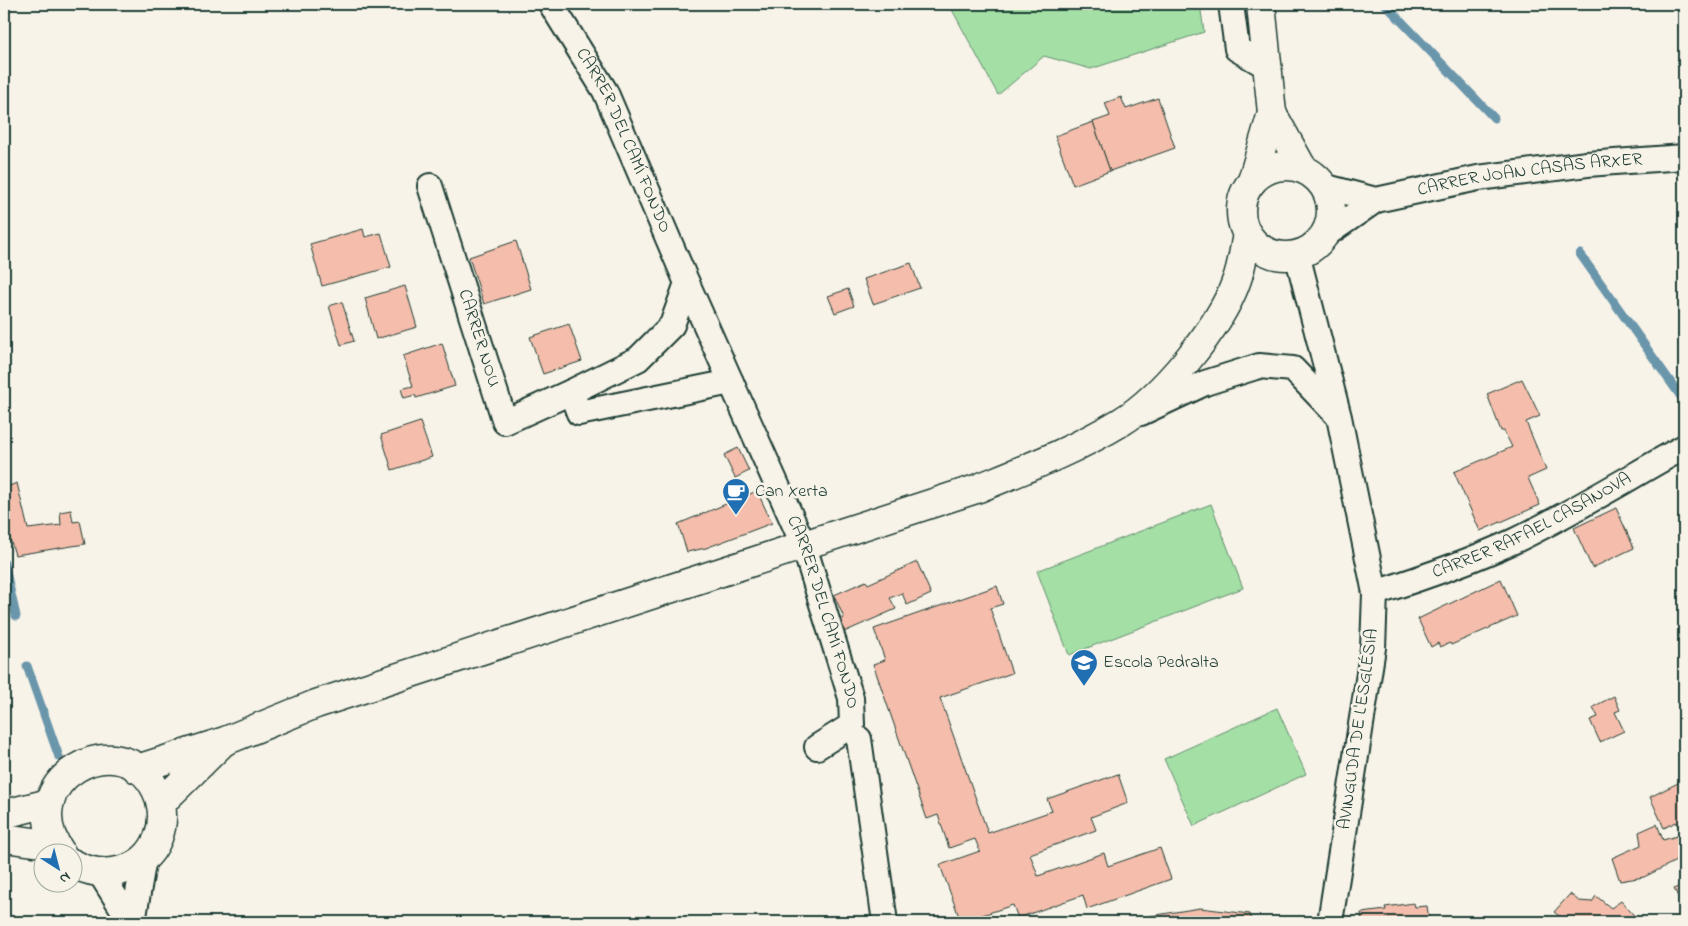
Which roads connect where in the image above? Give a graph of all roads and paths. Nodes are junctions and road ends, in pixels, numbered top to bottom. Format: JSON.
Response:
{"nodes":[{"id":1,"x":551,"y":4,"type":"edge"},
{"id":2,"x":1231,"y":4,"type":"edge"},
{"id":3,"x":1261,"y":4,"type":"edge"},
{"id":4,"x":1268,"y":68,"type":"junction"},
{"id":5,"x":1272,"y":114,"type":"junction"},
{"id":6,"x":1684,"y":157,"type":"edge"},
{"id":7,"x":1313,"y":177,"type":"junction"},
{"id":8,"x":1252,"y":181,"type":"junction"},
{"id":9,"x":430,"y":186,"type":"dead end"},
{"id":10,"x":1376,"y":200,"type":"junction"},
{"id":11,"x":1247,"y":234,"type":"junction"},
{"id":12,"x":1321,"y":238,"type":"junction"},
{"id":13,"x":1286,"y":254,"type":"junction"},
{"id":14,"x":686,"y":283,"type":"junction"},
{"id":15,"x":1223,"y":310,"type":"junction"},
{"id":16,"x":731,"y":382,"type":"junction"},
{"id":17,"x":571,"y":392,"type":"junction"},
{"id":18,"x":1339,"y":418,"type":"junction"},
{"id":19,"x":1123,"y":421,"type":"junction"},
{"id":20,"x":1684,"y":447,"type":"edge"},
{"id":21,"x":804,"y":546,"type":"junction"},
{"id":22,"x":1375,"y":593,"type":"junction"},
{"id":23,"x":859,"y":739,"type":"dead end"},
{"id":24,"x":225,"y":741,"type":"junction"},
{"id":25,"x":817,"y":747,"type":"dead end"},
{"id":26,"x":137,"y":768,"type":"junction"},
{"id":27,"x":49,"y":803,"type":"junction"},
{"id":28,"x":161,"y":803,"type":"junction"},
{"id":29,"x":4,"y":814,"type":"edge"},
{"id":30,"x":4,"y":838,"type":"edge"},
{"id":31,"x":58,"y":844,"type":"edge"},
{"id":32,"x":32,"y":846,"type":"edge"},
{"id":33,"x":144,"y":858,"type":"junction"},
{"id":34,"x":82,"y":864,"type":"edge"},
{"id":35,"x":100,"y":873,"type":"junction"},
{"id":36,"x":132,"y":922,"type":"edge"},
{"id":37,"x":885,"y":922,"type":"edge"},
{"id":38,"x":1330,"y":922,"type":"edge"}],
"edges":[{"from":1,"to":14,"type":"street","name":"CARRER DEL CAMÍ FONDO"},
{"from":2,"to":4,"type":"street"},
{"from":3,"to":4,"type":"street"},
{"from":4,"to":5,"type":"street"},
{"from":5,"to":7,"type":"street"},
{"from":5,"to":8,"type":"street"},
{"from":6,"to":10,"type":"street","name":"CARRER JOAN CASAS ARXER"},
{"from":7,"to":8,"type":"street"},
{"from":7,"to":10,"type":"street","name":"CARRER JOAN CASAS ARXER"},
{"from":7,"to":12,"type":"street"},
{"from":8,"to":11,"type":"street"},
{"from":9,"to":17,"type":"street","name":"CARRER NOU"},
{"from":10,"to":12,"type":"street","name":"CARRER JOAN CASAS ARXER"},
{"from":11,"to":13,"type":"street"},
{"from":11,"to":15,"type":"street"},
{"from":12,"to":13,"type":"street"},
{"from":13,"to":15,"type":"street"},
{"from":13,"to":18,"type":"street","name":"AVINGUDA DE L'ESGLÉSIA"},
{"from":14,"to":16,"type":"street","name":"CARRER DEL CAMÍ FONDO"},
{"from":14,"to":17,"type":"street"},
{"from":15,"to":19,"type":"street"},
{"from":16,"to":17,"type":"street"},
{"from":16,"to":21,"type":"street","name":"CARRER DEL CAMÍ FONDO"},
{"from":18,"to":19,"type":"street"},
{"from":18,"to":22,"type":"street","name":"AVINGUDA DE L'ESGLÉSIA"},
{"from":19,"to":21,"type":"street"},
{"from":20,"to":22,"type":"street","name":"CARRER RAFAEL CASANOVA"},
{"from":21,"to":24,"type":"street"},
{"from":21,"to":25,"type":"street","name":"CARRER DEL CAMÍ FONDO"},
{"from":22,"to":38,"type":"street","name":"AVINGUDA DE L'ESGLÉSIA"},
{"from":23,"to":37,"type":"street"},
{"from":24,"to":26,"type":"street"},
{"from":24,"to":28,"type":"street"},
{"from":26,"to":27,"type":"street"},
{"from":26,"to":28,"type":"street"},
{"from":27,"to":29,"type":"street"},
{"from":27,"to":31,"type":"street"},
{"from":28,"to":33,"type":"street"},
{"from":30,"to":32,"type":"street"},
{"from":33,"to":35,"type":"street"},
{"from":33,"to":36,"type":"street"},
{"from":34,"to":35,"type":"street"},
{"from":35,"to":36,"type":"street"}]}
